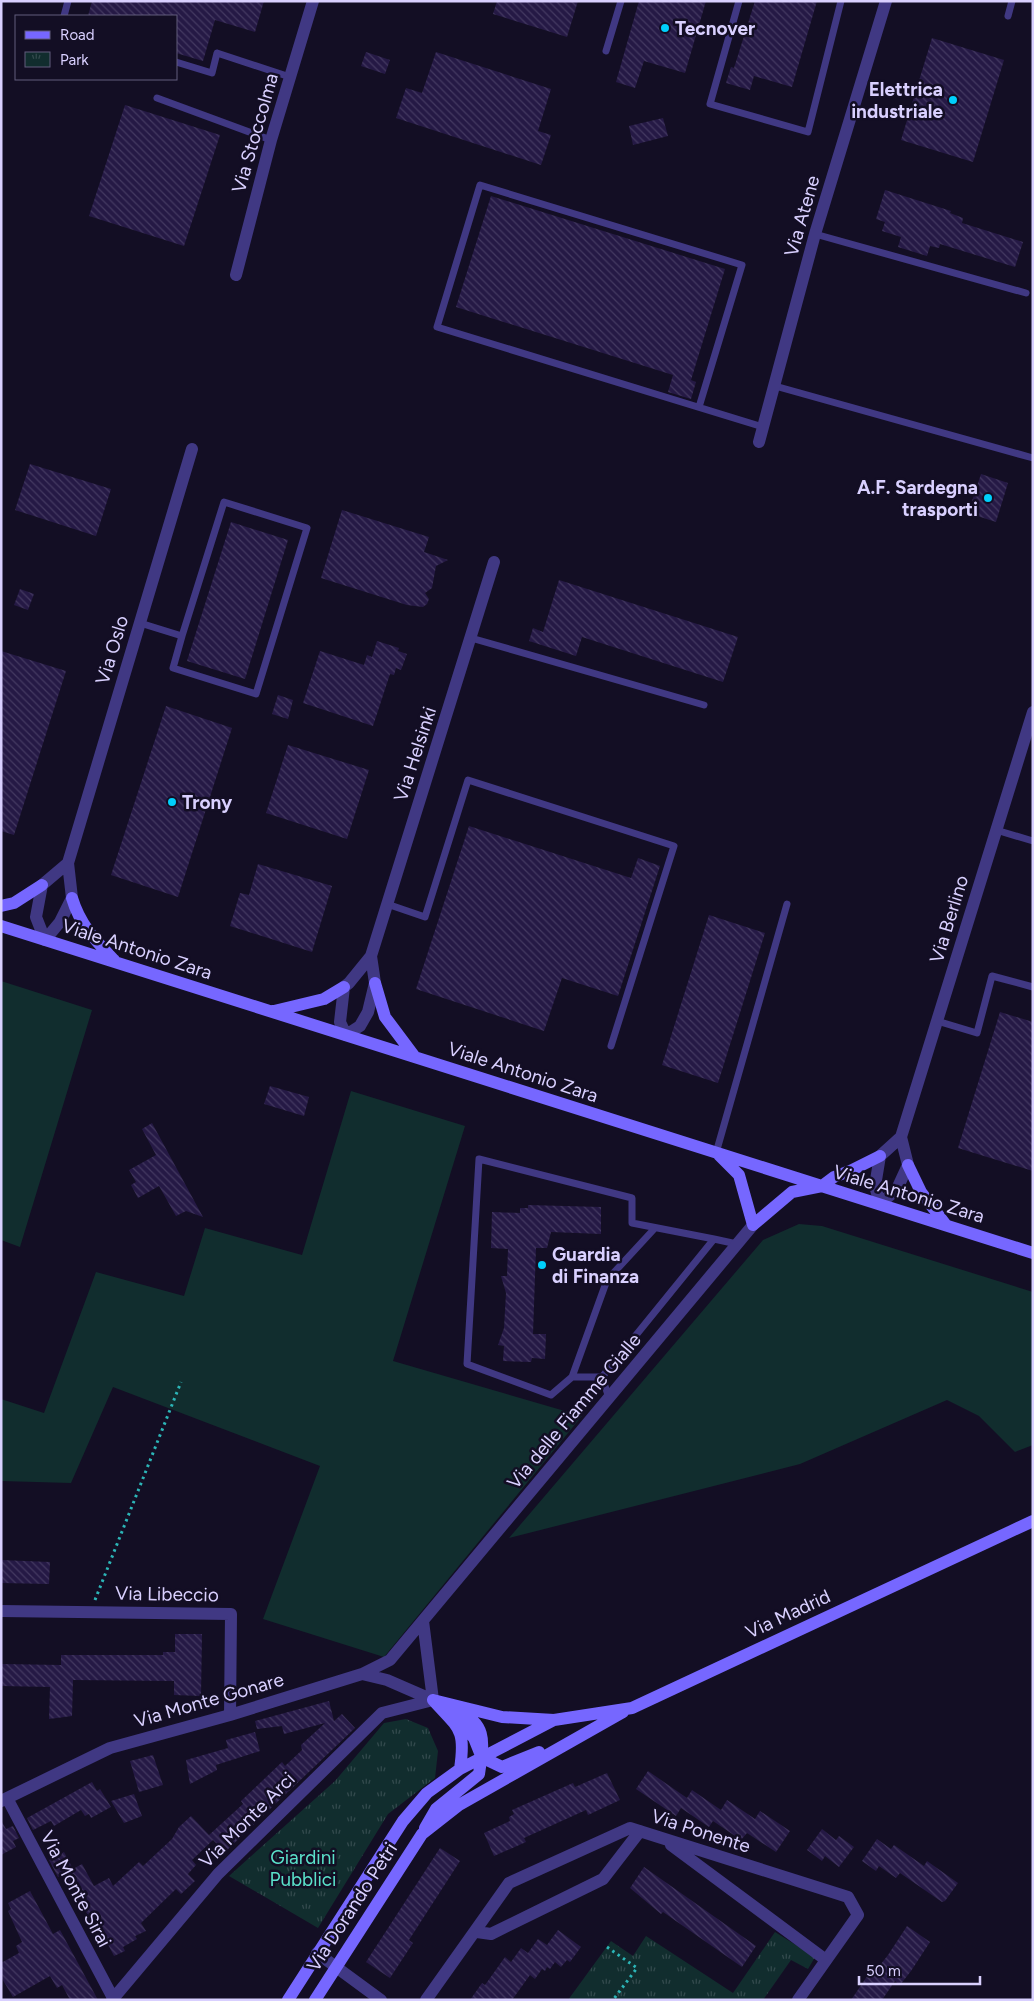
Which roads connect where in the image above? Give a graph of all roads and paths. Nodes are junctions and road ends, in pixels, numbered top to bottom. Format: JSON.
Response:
{"nodes":[{"id":1,"x":68,"y":1,"type":"edge"},
{"id":2,"x":621,"y":1,"type":"edge"},
{"id":3,"x":739,"y":1,"type":"edge"},
{"id":4,"x":841,"y":1,"type":"edge"},
{"id":5,"x":886,"y":1,"type":"edge"},
{"id":6,"x":1012,"y":1,"type":"edge"},
{"id":7,"x":311,"y":2,"type":"edge"},
{"id":8,"x":64,"y":15,"type":"edge"},
{"id":9,"x":1008,"y":16,"type":"dead end"},
{"id":10,"x":606,"y":51,"type":"dead end"},
{"id":11,"x":178,"y":63,"type":"edge"},
{"id":12,"x":290,"y":77,"type":"junction"},
{"id":13,"x":157,"y":98,"type":"dead end"},
{"id":14,"x":271,"y":140,"type":"junction"},
{"id":15,"x":815,"y":234,"type":"junction"},
{"id":16,"x":236,"y":275,"type":"dead end"},
{"id":17,"x":1026,"y":293,"type":"dead end"},
{"id":18,"x":776,"y":386,"type":"junction"},
{"id":19,"x":699,"y":407,"type":"junction"},
{"id":20,"x":763,"y":427,"type":"junction"},
{"id":21,"x":759,"y":442,"type":"dead end"},
{"id":22,"x":192,"y":449,"type":"dead end"},
{"id":23,"x":1033,"y":458,"type":"edge"},
{"id":24,"x":494,"y":562,"type":"dead end"},
{"id":25,"x":140,"y":623,"type":"junction"},
{"id":26,"x":182,"y":636,"type":"junction"},
{"id":27,"x":471,"y":638,"type":"junction"},
{"id":28,"x":704,"y":705,"type":"dead end"},
{"id":29,"x":1033,"y":712,"type":"edge"},
{"id":30,"x":996,"y":830,"type":"junction"},
{"id":31,"x":1033,"y":842,"type":"edge"},
{"id":32,"x":68,"y":863,"type":"junction"},
{"id":33,"x":42,"y":885,"type":"junction"},
{"id":34,"x":72,"y":898,"type":"junction"},
{"id":35,"x":387,"y":904,"type":"junction"},
{"id":36,"x":787,"y":904,"type":"dead end"},
{"id":37,"x":1,"y":906,"type":"edge"},
{"id":38,"x":1,"y":926,"type":"edge"},
{"id":39,"x":45,"y":940,"type":"junction"},
{"id":40,"x":371,"y":956,"type":"junction"},
{"id":41,"x":116,"y":962,"type":"junction"},
{"id":42,"x":375,"y":983,"type":"junction"},
{"id":43,"x":344,"y":987,"type":"junction"},
{"id":44,"x":1033,"y":987,"type":"edge"},
{"id":45,"x":272,"y":1012,"type":"junction"},
{"id":46,"x":937,"y":1021,"type":"junction"},
{"id":47,"x":346,"y":1035,"type":"junction"},
{"id":48,"x":611,"y":1046,"type":"dead end"},
{"id":49,"x":415,"y":1057,"type":"junction"},
{"id":50,"x":901,"y":1137,"type":"junction"},
{"id":51,"x":716,"y":1153,"type":"junction"},
{"id":52,"x":880,"y":1156,"type":"junction"},
{"id":53,"x":908,"y":1165,"type":"junction"},
{"id":54,"x":822,"y":1186,"type":"junction"},
{"id":55,"x":880,"y":1204,"type":"junction"},
{"id":56,"x":753,"y":1225,"type":"junction"},
{"id":57,"x":946,"y":1225,"type":"junction"},
{"id":58,"x":655,"y":1228,"type":"junction"},
{"id":59,"x":714,"y":1239,"type":"junction"},
{"id":60,"x":737,"y":1244,"type":"junction"},
{"id":61,"x":1033,"y":1253,"type":"edge"},
{"id":62,"x":572,"y":1377,"type":"junction"},
{"id":63,"x":602,"y":1377,"type":"junction"},
{"id":64,"x":181,"y":1382,"type":"dead end"},
{"id":65,"x":609,"y":1398,"type":"junction"},
{"id":66,"x":1033,"y":1521,"type":"edge"},
{"id":67,"x":1,"y":1611,"type":"edge"},
{"id":68,"x":90,"y":1612,"type":"junction"},
{"id":69,"x":423,"y":1621,"type":"junction"},
{"id":70,"x":362,"y":1674,"type":"junction"},
{"id":71,"x":433,"y":1700,"type":"junction"},
{"id":72,"x":632,"y":1708,"type":"junction"},
{"id":73,"x":230,"y":1715,"type":"junction"},
{"id":74,"x":554,"y":1720,"type":"junction"},
{"id":75,"x":581,"y":1736,"type":"junction"},
{"id":76,"x":481,"y":1758,"type":"junction"},
{"id":77,"x":460,"y":1769,"type":"junction"},
{"id":78,"x":4,"y":1800,"type":"edge"},
{"id":79,"x":640,"y":1831,"type":"junction"},
{"id":80,"x":422,"y":1834,"type":"junction"},
{"id":81,"x":662,"y":1838,"type":"junction"},
{"id":82,"x":477,"y":1932,"type":"junction"},
{"id":83,"x":607,"y":1947,"type":"dead end"},
{"id":84,"x":317,"y":1953,"type":"junction"},
{"id":85,"x":826,"y":1960,"type":"junction"},
{"id":86,"x":336,"y":1966,"type":"junction"},
{"id":87,"x":112,"y":1999,"type":"edge"},
{"id":88,"x":288,"y":2000,"type":"edge"},
{"id":89,"x":314,"y":2000,"type":"edge"},
{"id":90,"x":381,"y":2000,"type":"edge"},
{"id":91,"x":426,"y":2000,"type":"edge"},
{"id":92,"x":613,"y":2000,"type":"edge"},
{"id":93,"x":798,"y":2000,"type":"edge"}],
"edges":[{"from":1,"to":8,"type":"lane"},
{"from":2,"to":10,"type":"lane"},
{"from":3,"to":4,"type":"lane"},
{"from":5,"to":15,"type":"street","name":"Via Atene"},
{"from":6,"to":9,"type":"lane"},
{"from":7,"to":12,"type":"street","name":"Via Stoccolma"},
{"from":11,"to":12,"type":"lane"},
{"from":12,"to":14,"type":"street","name":"Via Stoccolma"},
{"from":13,"to":14,"type":"lane"},
{"from":14,"to":16,"type":"street","name":"Via Stoccolma"},
{"from":15,"to":17,"type":"lane"},
{"from":15,"to":18,"type":"street","name":"Via Atene"},
{"from":18,"to":20,"type":"street","name":"Via Atene"},
{"from":18,"to":23,"type":"lane"},
{"from":19,"to":19,"type":"lane"},
{"from":19,"to":20,"type":"lane"},
{"from":20,"to":21,"type":"street","name":"Via Atene"},
{"from":22,"to":25,"type":"street","name":"Via Oslo"},
{"from":24,"to":27,"type":"street","name":"Via Helsinki"},
{"from":25,"to":26,"type":"lane"},
{"from":25,"to":32,"type":"street","name":"Via Oslo"},
{"from":26,"to":26,"type":"lane"},
{"from":27,"to":28,"type":"lane"},
{"from":27,"to":35,"type":"street","name":"Via Helsinki"},
{"from":29,"to":30,"type":"street","name":"Via Berlino"},
{"from":30,"to":31,"type":"lane"},
{"from":30,"to":46,"type":"street","name":"Via Berlino"},
{"from":32,"to":33,"type":"street"},
{"from":32,"to":34,"type":"street","name":"Via Oslo"},
{"from":33,"to":37,"type":"street"},
{"from":33,"to":39,"type":"street"},
{"from":34,"to":39,"type":"street"},
{"from":34,"to":41,"type":"street"},
{"from":35,"to":40,"type":"street","name":"Via Helsinki"},
{"from":35,"to":48,"type":"lane"},
{"from":36,"to":51,"type":"lane"},
{"from":38,"to":39,"type":"street","name":"Viale Antonio Zara"},
{"from":39,"to":41,"type":"street","name":"Viale Antonio Zara"},
{"from":40,"to":42,"type":"street","name":"Via Helsinki"},
{"from":40,"to":43,"type":"street","name":"Via Helsinki"},
{"from":41,"to":45,"type":"street","name":"Viale Antonio Zara"},
{"from":42,"to":47,"type":"street","name":"Via Helsinki"},
{"from":42,"to":49,"type":"street"},
{"from":43,"to":45,"type":"street"},
{"from":43,"to":47,"type":"street"},
{"from":44,"to":46,"type":"lane"},
{"from":45,"to":47,"type":"street","name":"Viale Antonio Zara"},
{"from":46,"to":50,"type":"street","name":"Via Berlino"},
{"from":47,"to":49,"type":"street","name":"Viale Antonio Zara"},
{"from":49,"to":51,"type":"street","name":"Viale Antonio Zara"},
{"from":50,"to":52,"type":"street"},
{"from":50,"to":53,"type":"street"},
{"from":51,"to":54,"type":"street","name":"Viale Antonio Zara"},
{"from":51,"to":56,"type":"street"},
{"from":52,"to":54,"type":"street"},
{"from":52,"to":55,"type":"street"},
{"from":53,"to":55,"type":"street"},
{"from":53,"to":57,"type":"street"},
{"from":54,"to":55,"type":"street","name":"Viale Antonio Zara"},
{"from":54,"to":56,"type":"street"},
{"from":55,"to":57,"type":"street","name":"Viale Antonio Zara"},
{"from":56,"to":60,"type":"street","name":"Via delle Fiamme Gialle"},
{"from":57,"to":61,"type":"street","name":"Viale Antonio Zara"},
{"from":58,"to":59,"type":"lane"},
{"from":58,"to":62,"type":"lane"},
{"from":58,"to":62,"type":"lane"},
{"from":59,"to":60,"type":"lane"},
{"from":59,"to":63,"type":"lane"},
{"from":60,"to":65,"type":"street","name":"Via delle Fiamme Gialle"},
{"from":62,"to":63,"type":"lane"},
{"from":63,"to":65,"type":"lane"},
{"from":64,"to":68,"type":"path"},
{"from":65,"to":69,"type":"street","name":"Via delle Fiamme Gialle"},
{"from":66,"to":72,"type":"street","name":"Via Madrid"},
{"from":67,"to":68,"type":"street","name":"Via Libeccio"},
{"from":68,"to":73,"type":"street","name":"Via Libeccio"},
{"from":69,"to":70,"type":"street","name":"Via delle Fiamme Gialle"},
{"from":69,"to":71,"type":"street"},
{"from":70,"to":71,"type":"street"},
{"from":70,"to":73,"type":"street","name":"Via Monte Gonare"},
{"from":71,"to":74,"type":"street"},
{"from":71,"to":76,"type":"street"},
{"from":71,"to":77,"type":"street"},
{"from":71,"to":87,"type":"street","name":"Via Monte Arci"},
{"from":72,"to":74,"type":"street","name":"Via Madrid"},
{"from":72,"to":75,"type":"street","name":"Via Dorando Petri"},
{"from":73,"to":78,"type":"street","name":"Via Monte Gonare"},
{"from":74,"to":76,"type":"street","name":"Via Dorando Petri"},
{"from":75,"to":76,"type":"street","name":"Via Dorando Petri"},
{"from":75,"to":80,"type":"street","name":"Via Dorando Petri"},
{"from":76,"to":77,"type":"street","name":"Via Dorando Petri"},
{"from":76,"to":80,"type":"street","name":"Via Dorando Petri"},
{"from":77,"to":84,"type":"street","name":"Via Dorando Petri"},
{"from":78,"to":87,"type":"street","name":"Via Monte Sirai"},
{"from":79,"to":81,"type":"street","name":"Via Ponente"},
{"from":79,"to":82,"type":"street"},
{"from":79,"to":82,"type":"street","name":"Via Ponente"},
{"from":80,"to":86,"type":"street","name":"Via Dorando Petri"},
{"from":81,"to":85,"type":"street"},
{"from":81,"to":85,"type":"street","name":"Via Ponente"},
{"from":82,"to":91,"type":"street","name":"Via Ponente"},
{"from":83,"to":92,"type":"path"},
{"from":84,"to":86,"type":"street"},
{"from":84,"to":88,"type":"street","name":"Via Dorando Petri"},
{"from":85,"to":93,"type":"street","name":"Via Ponente"},
{"from":86,"to":89,"type":"street","name":"Via Dorando Petri"},
{"from":86,"to":90,"type":"street"}]}
